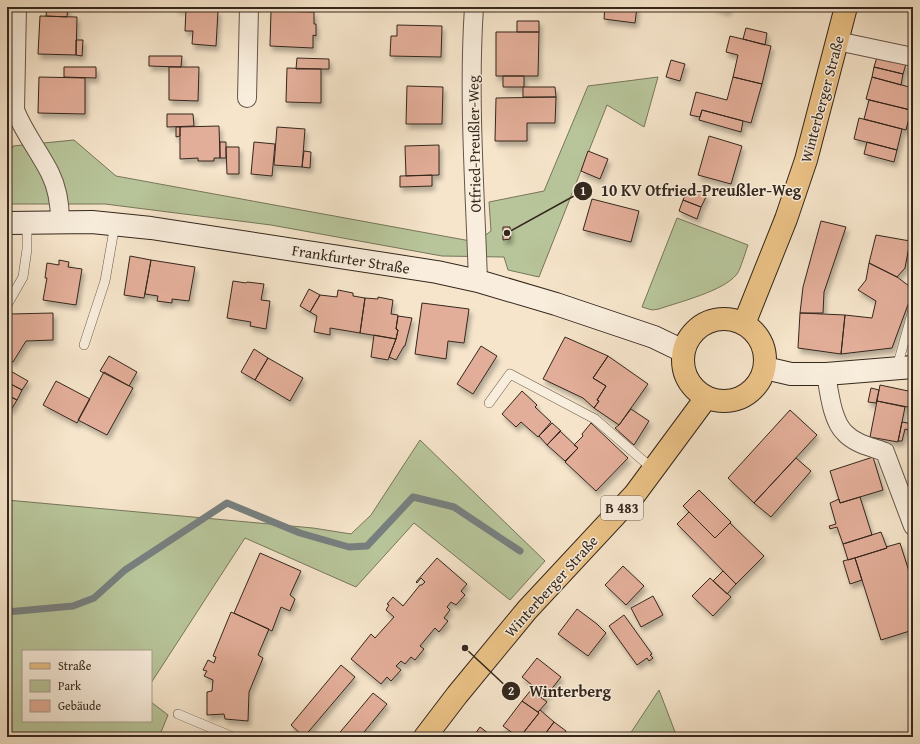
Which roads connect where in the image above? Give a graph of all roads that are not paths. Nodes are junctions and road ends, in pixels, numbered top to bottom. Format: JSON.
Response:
{"nodes":[{"id":1,"x":17,"y":7,"type":"edge"},
{"id":2,"x":249,"y":7,"type":"edge"},
{"id":3,"x":474,"y":7,"type":"edge"},
{"id":4,"x":846,"y":7,"type":"edge"},
{"id":5,"x":837,"y":40,"type":"junction"},
{"id":6,"x":913,"y":57,"type":"edge"},
{"id":7,"x":247,"y":98,"type":"dead end"},
{"id":8,"x":60,"y":221,"type":"junction"},
{"id":9,"x":17,"y":222,"type":"edge"},
{"id":10,"x":115,"y":224,"type":"junction"},
{"id":11,"x":478,"y":281,"type":"junction"},
{"id":12,"x":7,"y":306,"type":"edge"},
{"id":13,"x":913,"y":310,"type":"edge"},
{"id":14,"x":744,"y":324,"type":"junction"},
{"id":15,"x":84,"y":345,"type":"dead end"},
{"id":16,"x":684,"y":351,"type":"junction"},
{"id":17,"x":765,"y":368,"type":"junction"},
{"id":18,"x":905,"y":368,"type":"edge"},
{"id":19,"x":826,"y":374,"type":"junction"},
{"id":20,"x":706,"y":398,"type":"junction"},
{"id":21,"x":489,"y":403,"type":"dead end"},
{"id":22,"x":654,"y":470,"type":"junction"},
{"id":23,"x":913,"y":526,"type":"edge"},
{"id":24,"x":178,"y":714,"type":"dead end"},
{"id":25,"x":233,"y":737,"type":"edge"},
{"id":26,"x":425,"y":737,"type":"edge"}],
"edges":[{"from":1,"to":8,"type":"street"},
{"from":2,"to":7,"type":"street"},
{"from":3,"to":11,"type":"street","name":"Otfried-Preußler-Weg"},
{"from":4,"to":5,"type":"main road","name":"Winterberger Straße"},
{"from":5,"to":6,"type":"street"},
{"from":5,"to":14,"type":"main road","name":"Winterberger Straße"},
{"from":8,"to":9,"type":"main road","name":"Frankfurter Straße"},
{"from":8,"to":10,"type":"main road","name":"Frankfurter Straße"},
{"from":9,"to":12,"type":"lane"},
{"from":10,"to":11,"type":"main road","name":"Frankfurter Straße"},
{"from":10,"to":15,"type":"lane"},
{"from":11,"to":16,"type":"main road","name":"Frankfurter Straße"},
{"from":13,"to":18,"type":"lane"},
{"from":14,"to":16,"type":"main road"},
{"from":14,"to":17,"type":"main road"},
{"from":16,"to":20,"type":"main road"},
{"from":17,"to":19,"type":"main road"},
{"from":17,"to":20,"type":"main road"},
{"from":18,"to":19,"type":"main road"},
{"from":19,"to":23,"type":"street"},
{"from":20,"to":22,"type":"main road","name":"Winterberger Straße","number":"B 483"},
{"from":21,"to":22,"type":"lane"},
{"from":22,"to":26,"type":"main road","name":"Winterberger Straße","number":"B 483"},
{"from":24,"to":25,"type":"lane"}]}
